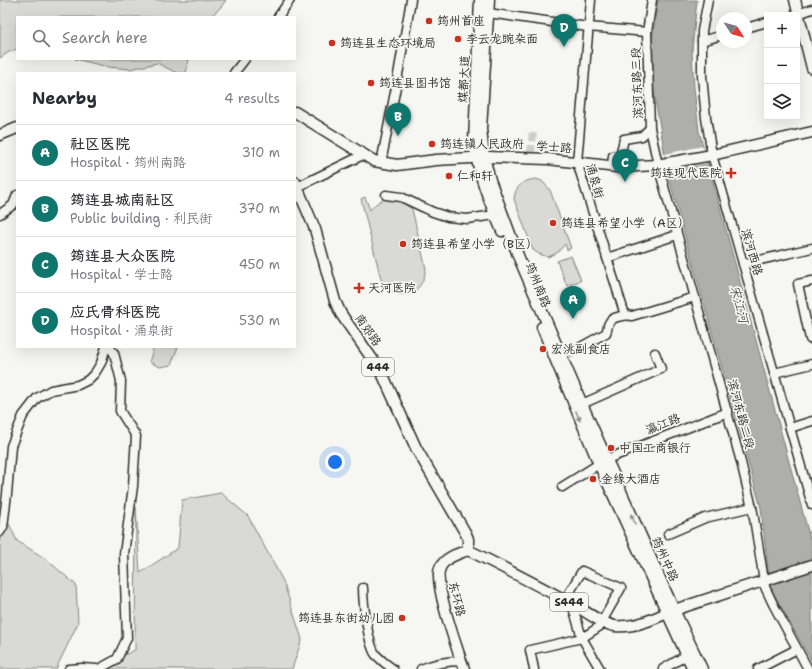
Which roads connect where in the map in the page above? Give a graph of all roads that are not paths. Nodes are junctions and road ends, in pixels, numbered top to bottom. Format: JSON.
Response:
{"nodes":[{"id":1,"x":290,"y":0,"type":"edge"},
{"id":2,"x":411,"y":0,"type":"edge"},
{"id":3,"x":480,"y":0,"type":"edge"},
{"id":4,"x":489,"y":0,"type":"edge"},
{"id":5,"x":592,"y":0,"type":"edge"},
{"id":6,"x":652,"y":0,"type":"edge"},
{"id":7,"x":708,"y":0,"type":"edge"},
{"id":8,"x":795,"y":0,"type":"edge"},
{"id":9,"x":812,"y":9,"type":"edge"},
{"id":10,"x":797,"y":12,"type":"edge"},
{"id":11,"x":488,"y":13,"type":"junction"},
{"id":12,"x":800,"y":13,"type":"edge"},
{"id":13,"x":279,"y":16,"type":"edge"},
{"id":14,"x":764,"y":23,"type":"edge"},
{"id":15,"x":800,"y":25,"type":"edge"},
{"id":16,"x":752,"y":26,"type":"edge"},
{"id":17,"x":588,"y":27,"type":"junction"},
{"id":18,"x":648,"y":32,"type":"junction"},
{"id":19,"x":716,"y":37,"type":"edge"},
{"id":20,"x":702,"y":41,"type":"junction"},
{"id":21,"x":243,"y":60,"type":"edge"},
{"id":22,"x":812,"y":68,"type":"edge"},
{"id":23,"x":235,"y":72,"type":"edge"},
{"id":24,"x":296,"y":113,"type":"edge"},
{"id":25,"x":16,"y":128,"type":"edge"},
{"id":26,"x":650,"y":128,"type":"junction"},
{"id":27,"x":812,"y":132,"type":"edge"},
{"id":28,"x":0,"y":135,"type":"edge"},
{"id":29,"x":363,"y":155,"type":"junction"},
{"id":30,"x":709,"y":156,"type":"junction"},
{"id":31,"x":480,"y":158,"type":"junction"},
{"id":32,"x":577,"y":162,"type":"junction"},
{"id":33,"x":381,"y":163,"type":"junction"},
{"id":34,"x":660,"y":164,"type":"junction"},
{"id":35,"x":612,"y":166,"type":"junction"},
{"id":36,"x":296,"y":184,"type":"edge"},
{"id":37,"x":386,"y":194,"type":"dead end"},
{"id":38,"x":16,"y":198,"type":"edge"},
{"id":39,"x":0,"y":214,"type":"edge"},
{"id":40,"x":495,"y":215,"type":"junction"},
{"id":41,"x":677,"y":235,"type":"junction"},
{"id":42,"x":812,"y":248,"type":"edge"},
{"id":43,"x":607,"y":258,"type":"junction"},
{"id":44,"x":743,"y":264,"type":"junction"},
{"id":45,"x":812,"y":281,"type":"edge"},
{"id":46,"x":695,"y":297,"type":"junction"},
{"id":47,"x":625,"y":315,"type":"junction"},
{"id":48,"x":810,"y":339,"type":"dead end"},
{"id":49,"x":107,"y":348,"type":"edge"},
{"id":50,"x":108,"y":348,"type":"edge"},
{"id":51,"x":577,"y":349,"type":"tunnel mouth"},
{"id":52,"x":655,"y":353,"type":"dead end"},
{"id":53,"x":812,"y":364,"type":"edge"},
{"id":54,"x":774,"y":374,"type":"junction"},
{"id":55,"x":582,"y":404,"type":"junction"},
{"id":56,"x":728,"y":412,"type":"junction"},
{"id":57,"x":812,"y":421,"type":"edge"},
{"id":58,"x":790,"y":428,"type":"junction"},
{"id":59,"x":603,"y":461,"type":"junction"},
{"id":60,"x":562,"y":488,"type":"dead end"},
{"id":61,"x":812,"y":505,"type":"edge"},
{"id":62,"x":752,"y":507,"type":"junction"},
{"id":63,"x":0,"y":532,"type":"edge"},
{"id":64,"x":668,"y":534,"type":"dead end"},
{"id":65,"x":468,"y":550,"type":"junction"},
{"id":66,"x":812,"y":565,"type":"edge"},
{"id":67,"x":764,"y":581,"type":"junction"},
{"id":68,"x":362,"y":588,"type":"dead end"},
{"id":69,"x":568,"y":602,"type":"junction"},
{"id":70,"x":671,"y":612,"type":"junction"},
{"id":71,"x":605,"y":623,"type":"junction"},
{"id":72,"x":582,"y":638,"type":"junction"},
{"id":73,"x":797,"y":649,"type":"junction"},
{"id":74,"x":687,"y":655,"type":"junction"},
{"id":75,"x":462,"y":665,"type":"edge"},
{"id":76,"x":69,"y":669,"type":"edge"},
{"id":77,"x":96,"y":669,"type":"edge"},
{"id":78,"x":99,"y":669,"type":"edge"},
{"id":79,"x":393,"y":669,"type":"edge"},
{"id":80,"x":421,"y":669,"type":"edge"},
{"id":81,"x":534,"y":669,"type":"edge"},
{"id":82,"x":600,"y":669,"type":"edge"},
{"id":83,"x":663,"y":669,"type":"edge"},
{"id":84,"x":693,"y":669,"type":"edge"},
{"id":85,"x":702,"y":669,"type":"edge"},
{"id":86,"x":758,"y":669,"type":"edge"},
{"id":87,"x":808,"y":669,"type":"edge"}],
"edges":[{"from":1,"to":13,"type":"street"},
{"from":2,"to":33,"type":"street"},
{"from":3,"to":31,"type":"main road","name":"煤都大道"},
{"from":4,"to":11,"type":"main road","name":"煤都大道"},
{"from":5,"to":17,"type":"street","name":"涌泉街"},
{"from":6,"to":18,"type":"street","name":"滨河东路三段"},
{"from":7,"to":20,"type":"street","name":"滨河西路"},
{"from":8,"to":10,"type":"main road"},
{"from":9,"to":12,"type":"street"},
{"from":11,"to":17,"type":"street"},
{"from":11,"to":31,"type":"main road","name":"煤都大道"},
{"from":14,"to":16,"type":"street"},
{"from":15,"to":22,"type":"main road"},
{"from":17,"to":18,"type":"street"},
{"from":17,"to":32,"type":"street","name":"涌泉街"},
{"from":18,"to":26,"type":"street","name":"滨河东路三段"},
{"from":19,"to":20,"type":"street"},
{"from":20,"to":30,"type":"street","name":"滨河西路"},
{"from":21,"to":23,"type":"street"},
{"from":24,"to":29,"type":"main road","name":"学士路"},
{"from":25,"to":28,"type":"main road"},
{"from":26,"to":34,"type":"street","name":"滨河东路三段"},
{"from":26,"to":35,"type":"street"},
{"from":27,"to":30,"type":"main road"},
{"from":29,"to":33,"type":"main road","name":"学士路"},
{"from":29,"to":36,"type":"street"},
{"from":30,"to":34,"type":"main road","name":"学士路"},
{"from":30,"to":44,"type":"street","name":"滨河西路"},
{"from":31,"to":32,"type":"main road","name":"学士路"},
{"from":31,"to":33,"type":"main road","name":"学士路"},
{"from":31,"to":40,"type":"main road","name":"筠州南路"},
{"from":31,"to":55,"type":"main road","name":"筠州南路"},
{"from":32,"to":35,"type":"main road","name":"学士路"},
{"from":32,"to":43,"type":"street","name":"涌泉街"},
{"from":34,"to":35,"type":"main road","name":"学士路"},
{"from":34,"to":41,"type":"street","name":"滨河东路二段"},
{"from":36,"to":65,"type":"main road","name":"南郊路","number":"444"},
{"from":37,"to":40,"type":"street"},
{"from":38,"to":39,"type":"street"},
{"from":40,"to":59,"type":"main road","name":"筠州南路","one_way":true},
{"from":41,"to":43,"type":"street"},
{"from":41,"to":46,"type":"street","name":"滨河东路二段"},
{"from":42,"to":44,"type":"street"},
{"from":43,"to":47,"type":"street","name":"涌泉街"},
{"from":44,"to":54,"type":"street","name":"滨河西路"},
{"from":45,"to":48,"type":"street"},
{"from":46,"to":47,"type":"street"},
{"from":46,"to":56,"type":"street","name":"滨河东路二段"},
{"from":47,"to":51,"type":"street"},
{"from":49,"to":63,"type":"street"},
{"from":50,"to":78,"type":"street"},
{"from":52,"to":55,"type":"street"},
{"from":53,"to":54,"type":"street"},
{"from":54,"to":58,"type":"street","name":"滨河西路"},
{"from":55,"to":59,"type":"main road","name":"筠州南路"},
{"from":56,"to":59,"type":"street","name":"瀛江路"},
{"from":56,"to":62,"type":"street","name":"滨河东路二段"},
{"from":57,"to":58,"type":"street"},
{"from":58,"to":61,"type":"street","name":"滨河西路"},
{"from":59,"to":60,"type":"street","name":"瀛江路"},
{"from":59,"to":70,"type":"main road","name":"筠州中路"},
{"from":62,"to":64,"type":"street"},
{"from":62,"to":67,"type":"street","name":"滨河东路二段"},
{"from":65,"to":69,"type":"main road","number":"S444"},
{"from":65,"to":75,"type":"main road","name":"东环路"},
{"from":66,"to":67,"type":"main road","number":"S444"},
{"from":67,"to":70,"type":"main road","number":"S444"},
{"from":67,"to":73,"type":"street","name":"滨河东路二段"},
{"from":68,"to":79,"type":"street"},
{"from":69,"to":71,"type":"main road","number":"S444"},
{"from":69,"to":71,"type":"street"},
{"from":69,"to":72,"type":"street"},
{"from":70,"to":71,"type":"main road","number":"S444"},
{"from":70,"to":74,"type":"main road","name":"筠州中路"},
{"from":70,"to":85,"type":"main road","name":"筠州中路"},
{"from":71,"to":72,"type":"street"},
{"from":72,"to":81,"type":"street"},
{"from":72,"to":82,"type":"street"},
{"from":73,"to":86,"type":"street"},
{"from":73,"to":87,"type":"street","name":"滨河东路二段"},
{"from":74,"to":83,"type":"street"},
{"from":74,"to":84,"type":"main road","name":"筠州中路"},
{"from":75,"to":80,"type":"street"},
{"from":76,"to":77,"type":"street"}]}
